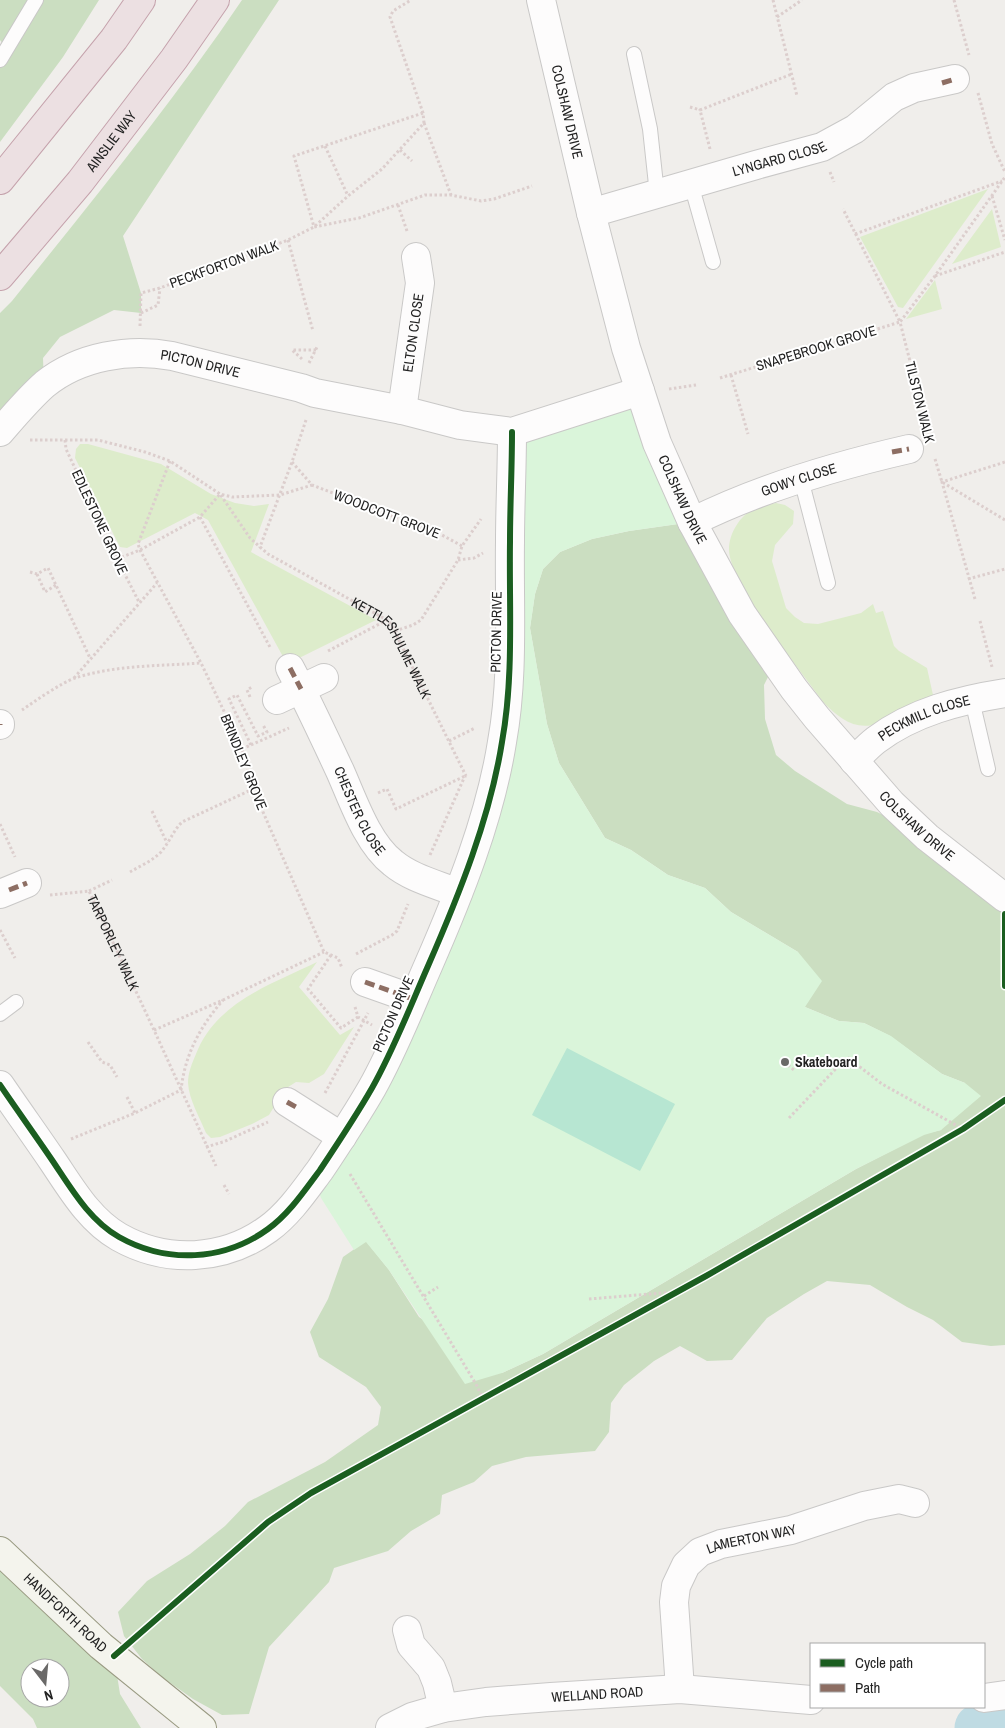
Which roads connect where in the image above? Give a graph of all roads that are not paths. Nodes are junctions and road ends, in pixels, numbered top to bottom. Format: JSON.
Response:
{"nodes":[{"id":1,"x":36,"y":0,"type":"edge"},
{"id":2,"x":141,"y":0,"type":"edge"},
{"id":3,"x":215,"y":0,"type":"edge"},
{"id":4,"x":542,"y":0,"type":"edge"},
{"id":5,"x":634,"y":54,"type":"dead end"},
{"id":6,"x":0,"y":60,"type":"edge"},
{"id":7,"x":948,"y":81,"type":"dead end"},
{"id":8,"x":0,"y":180,"type":"edge"},
{"id":9,"x":691,"y":184,"type":"junction"},
{"id":10,"x":657,"y":194,"type":"junction"},
{"id":11,"x":591,"y":213,"type":"junction"},
{"id":12,"x":416,"y":257,"type":"dead end"},
{"id":13,"x":713,"y":262,"type":"dead end"},
{"id":14,"x":0,"y":276,"type":"edge"},
{"id":15,"x":640,"y":391,"type":"junction"},
{"id":16,"x":402,"y":410,"type":"junction"},
{"id":17,"x":0,"y":432,"type":"edge"},
{"id":18,"x":512,"y":432,"type":"junction"},
{"id":19,"x":915,"y":445,"type":"road end"},
{"id":20,"x":801,"y":479,"type":"junction"},
{"id":21,"x":692,"y":522,"type":"junction"},
{"id":22,"x":828,"y":583,"type":"dead end"},
{"id":23,"x":1002,"y":694,"type":"edge"},
{"id":24,"x":276,"y":700,"type":"dead end"},
{"id":25,"x":972,"y":700,"type":"junction"},
{"id":26,"x":854,"y":761,"type":"junction"},
{"id":27,"x":988,"y":769,"type":"dead end"},
{"id":28,"x":458,"y":893,"type":"junction"},
{"id":29,"x":1005,"y":898,"type":"edge"},
{"id":30,"x":360,"y":985,"type":"road end"},
{"id":31,"x":414,"y":999,"type":"junction"},
{"id":32,"x":16,"y":1002,"type":"dead end"},
{"id":33,"x":0,"y":1014,"type":"edge"},
{"id":34,"x":0,"y":1085,"type":"edge"},
{"id":35,"x":301,"y":1103,"type":"road end"},
{"id":36,"x":338,"y":1143,"type":"junction"},
{"id":37,"x":915,"y":1502,"type":"dead end"},
{"id":38,"x":0,"y":1552,"type":"edge"},
{"id":39,"x":407,"y":1630,"type":"dead end"},
{"id":40,"x":680,"y":1689,"type":"junction"},
{"id":41,"x":1005,"y":1695,"type":"edge"},
{"id":42,"x":985,"y":1698,"type":"edge"},
{"id":43,"x":810,"y":1700,"type":"edge"},
{"id":44,"x":443,"y":1708,"type":"junction"},
{"id":45,"x":202,"y":1728,"type":"edge"},
{"id":46,"x":390,"y":1728,"type":"edge"}],
"edges":[{"from":1,"to":6,"type":"lane"},
{"from":2,"to":8,"type":"highway"},
{"from":3,"to":14,"type":"highway","name":"AINSLIE WAY"},
{"from":4,"to":11,"type":"street","name":"COLSHAW DRIVE"},
{"from":5,"to":10,"type":"lane"},
{"from":7,"to":9,"type":"street","name":"LYNGARD CLOSE"},
{"from":9,"to":10,"type":"street","name":"LYNGARD CLOSE"},
{"from":9,"to":13,"type":"lane"},
{"from":10,"to":11,"type":"street","name":"LYNGARD CLOSE"},
{"from":11,"to":15,"type":"street","name":"COLSHAW DRIVE"},
{"from":12,"to":16,"type":"street","name":"ELTON CLOSE"},
{"from":15,"to":18,"type":"street","name":"PICTON DRIVE"},
{"from":15,"to":21,"type":"street","name":"COLSHAW DRIVE"},
{"from":16,"to":17,"type":"street","name":"PICTON DRIVE"},
{"from":16,"to":18,"type":"street","name":"PICTON DRIVE"},
{"from":18,"to":28,"type":"street","name":"PICTON DRIVE"},
{"from":19,"to":20,"type":"street","name":"GOWY CLOSE"},
{"from":20,"to":21,"type":"street","name":"GOWY CLOSE"},
{"from":20,"to":22,"type":"lane"},
{"from":21,"to":26,"type":"street","name":"COLSHAW DRIVE"},
{"from":23,"to":25,"type":"street","name":"PECKMILL CLOSE"},
{"from":24,"to":28,"type":"street","name":"CHESTER CLOSE"},
{"from":25,"to":26,"type":"street","name":"PECKMILL CLOSE"},
{"from":25,"to":27,"type":"lane"},
{"from":26,"to":29,"type":"street","name":"COLSHAW DRIVE"},
{"from":28,"to":31,"type":"street","name":"PICTON DRIVE"},
{"from":30,"to":31,"type":"street","name":"PICTON DRIVE"},
{"from":31,"to":36,"type":"street","name":"PICTON DRIVE"},
{"from":32,"to":33,"type":"lane"},
{"from":34,"to":36,"type":"street","name":"PICTON DRIVE"},
{"from":35,"to":36,"type":"street"},
{"from":37,"to":40,"type":"street","name":"LAMERTON WAY"},
{"from":38,"to":45,"type":"main road","name":"HANDFORTH ROAD"},
{"from":39,"to":44,"type":"street"},
{"from":40,"to":43,"type":"street","name":"WELLAND ROAD"},
{"from":40,"to":44,"type":"street","name":"WELLAND ROAD"},
{"from":41,"to":42,"type":"street"},
{"from":44,"to":46,"type":"street","name":"WELLAND ROAD"}]}
